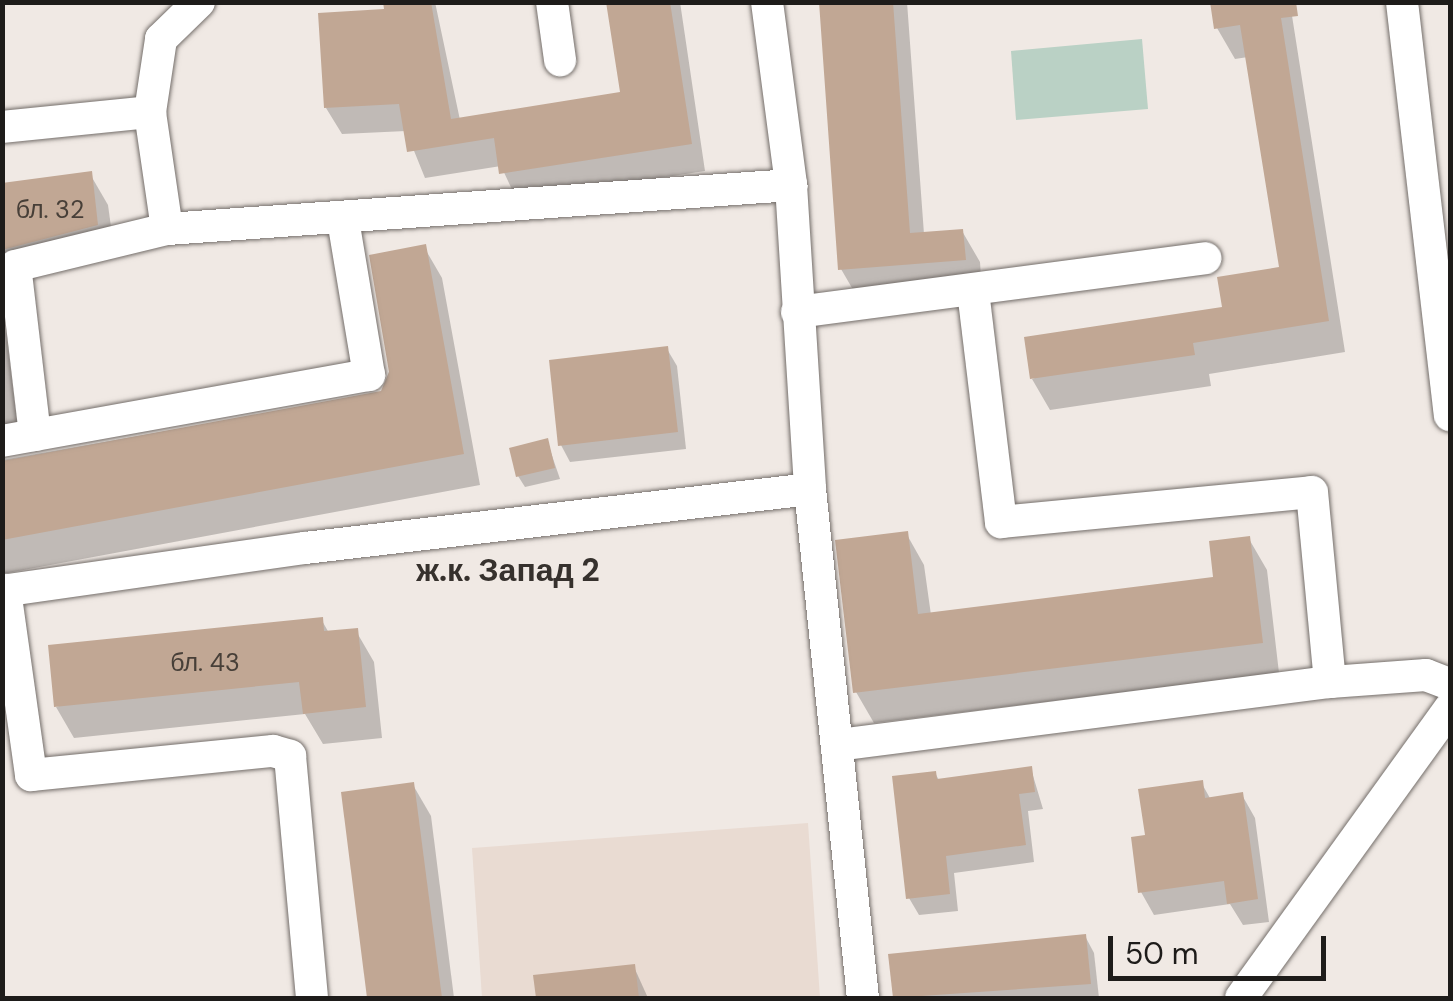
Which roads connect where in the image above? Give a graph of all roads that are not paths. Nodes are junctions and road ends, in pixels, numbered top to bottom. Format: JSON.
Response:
{"nodes":[{"id":1,"x":199,"y":2,"type":"edge"},
{"id":2,"x":552,"y":2,"type":"edge"},
{"id":3,"x":767,"y":2,"type":"edge"},
{"id":4,"x":1402,"y":2,"type":"edge"},
{"id":5,"x":560,"y":60,"type":"dead end"},
{"id":6,"x":150,"y":112,"type":"junction"},
{"id":7,"x":2,"y":127,"type":"edge"},
{"id":8,"x":791,"y":185,"type":"junction"},
{"id":9,"x":342,"y":220,"type":"junction"},
{"id":10,"x":167,"y":229,"type":"junction"},
{"id":11,"x":1205,"y":258,"type":"dead end"},
{"id":12,"x":973,"y":291,"type":"junction"},
{"id":13,"x":797,"y":312,"type":"junction"},
{"id":14,"x":1448,"y":366,"type":"edge"},
{"id":15,"x":1450,"y":415,"type":"edge"},
{"id":16,"x":19,"y":438,"type":"edge"},
{"id":17,"x":810,"y":489,"type":"junction"},
{"id":18,"x":4,"y":590,"type":"edge"},
{"id":19,"x":1330,"y":682,"type":"junction"},
{"id":20,"x":1450,"y":684,"type":"edge"},
{"id":21,"x":1450,"y":708,"type":"edge"},
{"id":22,"x":838,"y":745,"type":"junction"},
{"id":23,"x":312,"y":998,"type":"edge"},
{"id":24,"x":862,"y":998,"type":"edge"},
{"id":25,"x":1240,"y":998,"type":"edge"}],
"edges":[{"from":1,"to":6,"type":"street"},
{"from":2,"to":5,"type":"street"},
{"from":3,"to":8,"type":"street"},
{"from":4,"to":14,"type":"street"},
{"from":6,"to":7,"type":"street"},
{"from":6,"to":10,"type":"street"},
{"from":8,"to":9,"type":"street"},
{"from":8,"to":13,"type":"street"},
{"from":9,"to":10,"type":"street"},
{"from":9,"to":16,"type":"street"},
{"from":10,"to":16,"type":"street"},
{"from":11,"to":12,"type":"street"},
{"from":12,"to":13,"type":"street"},
{"from":12,"to":19,"type":"street"},
{"from":13,"to":17,"type":"street"},
{"from":14,"to":15,"type":"street"},
{"from":17,"to":18,"type":"street"},
{"from":17,"to":22,"type":"street"},
{"from":18,"to":23,"type":"street"},
{"from":19,"to":20,"type":"street"},
{"from":19,"to":22,"type":"street"},
{"from":21,"to":25,"type":"street"},
{"from":22,"to":24,"type":"street"}]}
